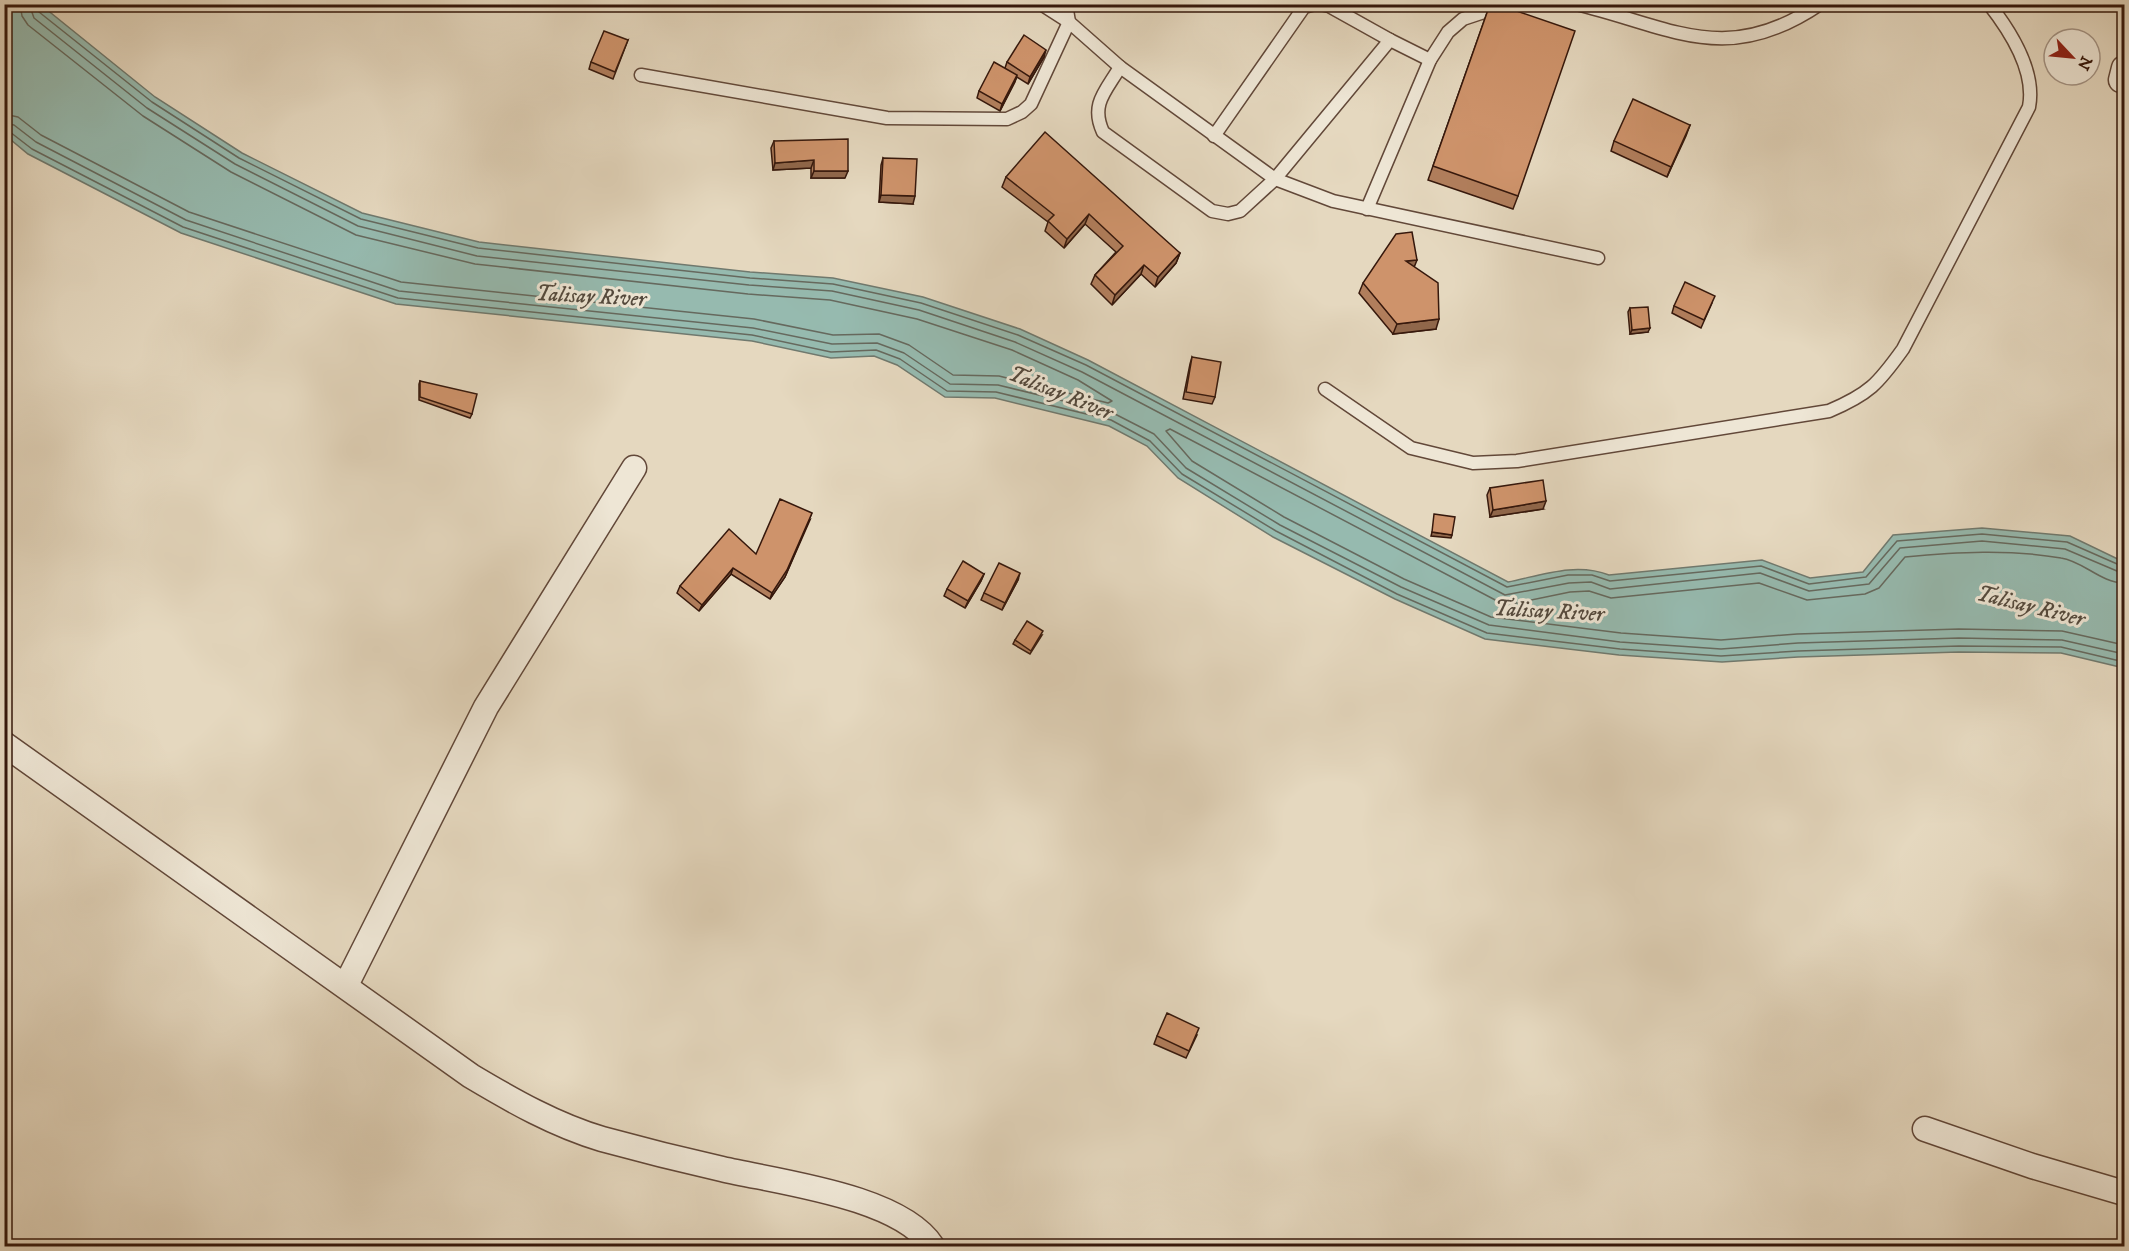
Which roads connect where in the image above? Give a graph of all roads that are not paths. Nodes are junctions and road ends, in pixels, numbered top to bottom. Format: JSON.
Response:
{"nodes":[{"id":1,"x":1041,"y":4,"type":"edge"},
{"id":2,"x":1066,"y":4,"type":"edge"},
{"id":3,"x":1315,"y":4,"type":"edge"},
{"id":4,"x":1321,"y":4,"type":"edge"},
{"id":5,"x":1508,"y":4,"type":"edge"},
{"id":6,"x":1576,"y":4,"type":"edge"},
{"id":7,"x":1820,"y":4,"type":"edge"},
{"id":8,"x":1989,"y":4,"type":"edge"},
{"id":9,"x":1069,"y":22,"type":"junction"},
{"id":10,"x":1390,"y":40,"type":"junction"},
{"id":11,"x":1430,"y":60,"type":"junction"},
{"id":12,"x":1120,"y":67,"type":"junction"},
{"id":13,"x":641,"y":75,"type":"dead end"},
{"id":14,"x":1214,"y":136,"type":"junction"},
{"id":15,"x":1275,"y":178,"type":"junction"},
{"id":16,"x":1367,"y":209,"type":"junction"},
{"id":17,"x":1598,"y":258,"type":"dead end"},
{"id":18,"x":1325,"y":389,"type":"dead end"},
{"id":19,"x":634,"y":468,"type":"dead end"},
{"id":20,"x":4,"y":744,"type":"edge"},
{"id":21,"x":346,"y":985,"type":"junction"},
{"id":22,"x":1925,"y":1129,"type":"dead end"},
{"id":23,"x":2124,"y":1193,"type":"edge"},
{"id":24,"x":932,"y":1246,"type":"edge"}],
"edges":[{"from":1,"to":9,"type":"lane"},
{"from":2,"to":9,"type":"lane"},
{"from":3,"to":14,"type":"lane"},
{"from":4,"to":10,"type":"lane"},
{"from":5,"to":11,"type":"lane"},
{"from":6,"to":7,"type":"lane"},
{"from":8,"to":18,"type":"lane"},
{"from":9,"to":12,"type":"lane"},
{"from":9,"to":13,"type":"lane"},
{"from":10,"to":11,"type":"lane"},
{"from":10,"to":15,"type":"lane"},
{"from":11,"to":16,"type":"lane"},
{"from":12,"to":14,"type":"lane"},
{"from":12,"to":15,"type":"lane"},
{"from":14,"to":15,"type":"lane"},
{"from":15,"to":16,"type":"lane"},
{"from":16,"to":17,"type":"lane"},
{"from":19,"to":21,"type":"street"},
{"from":20,"to":21,"type":"street"},
{"from":21,"to":24,"type":"street"},
{"from":22,"to":23,"type":"street"}]}
